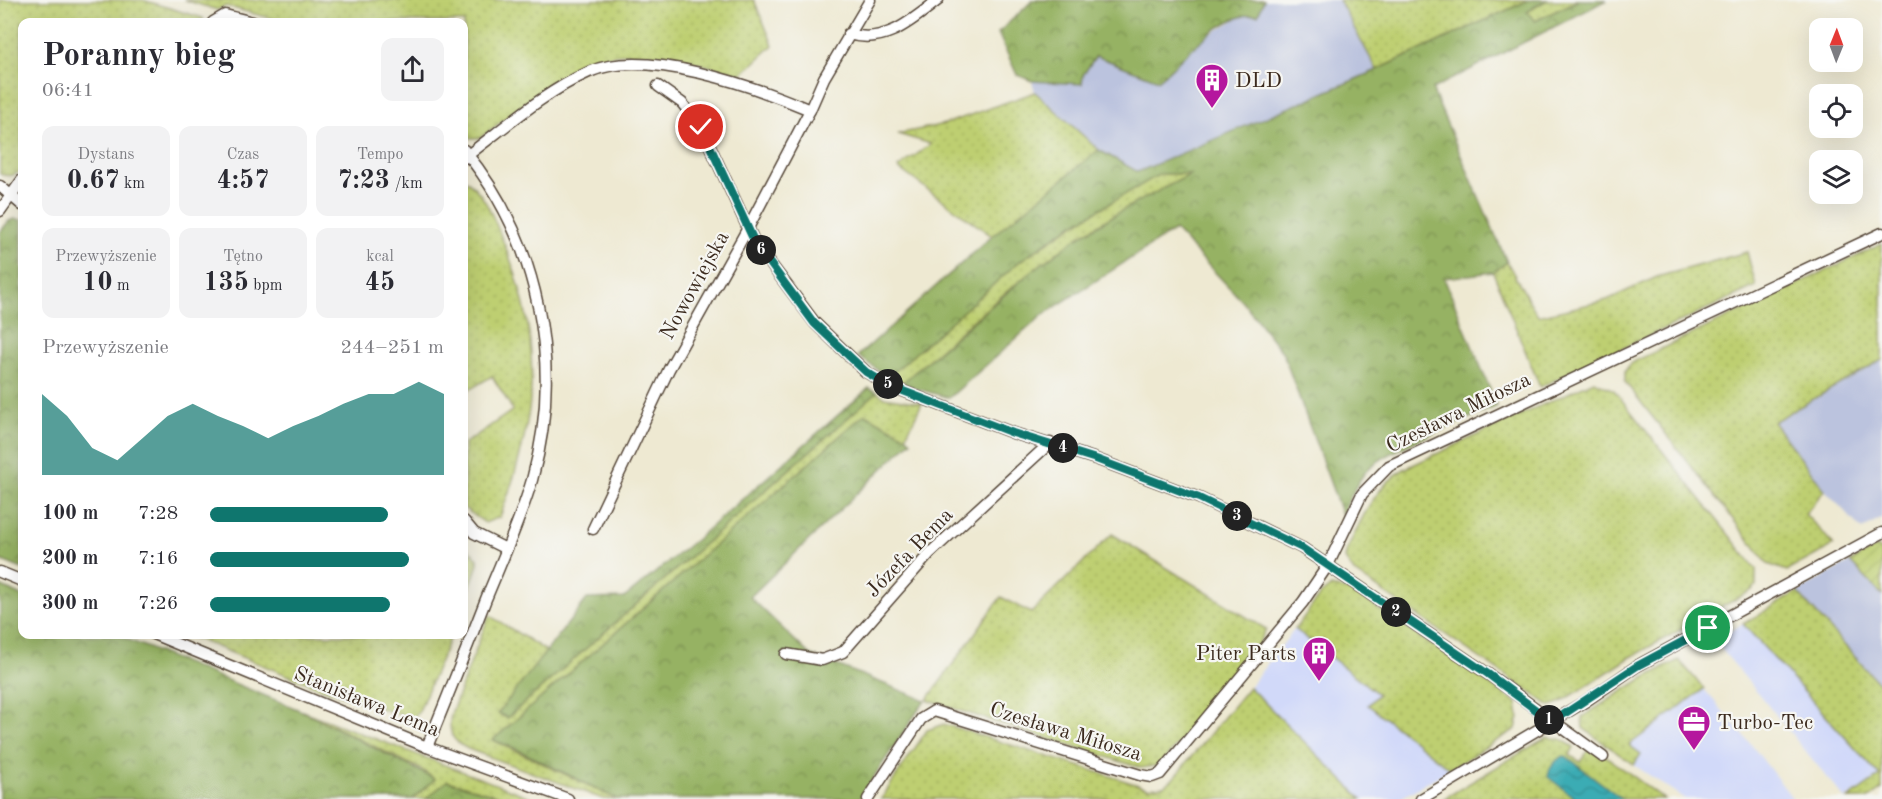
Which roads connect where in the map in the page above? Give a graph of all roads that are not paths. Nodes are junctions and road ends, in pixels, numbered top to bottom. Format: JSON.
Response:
{"nodes":[{"id":1,"x":870,"y":0,"type":"edge"},
{"id":2,"x":938,"y":0,"type":"edge"},
{"id":3,"x":220,"y":18,"type":"edge"},
{"id":4,"x":237,"y":18,"type":"edge"},
{"id":5,"x":848,"y":34,"type":"junction"},
{"id":6,"x":658,"y":86,"type":"dead end"},
{"id":7,"x":810,"y":110,"type":"junction"},
{"id":8,"x":468,"y":152,"type":"edge"},
{"id":9,"x":468,"y":158,"type":"edge"},
{"id":10,"x":18,"y":185,"type":"edge"},
{"id":11,"x":0,"y":186,"type":"edge"},
{"id":12,"x":11,"y":195,"type":"junction"},
{"id":13,"x":18,"y":201,"type":"edge"},
{"id":14,"x":0,"y":211,"type":"edge"},
{"id":15,"x":748,"y":228,"type":"junction"},
{"id":16,"x":1882,"y":233,"type":"edge"},
{"id":17,"x":1050,"y":443,"type":"junction"},
{"id":18,"x":468,"y":526,"type":"edge"},
{"id":19,"x":593,"y":529,"type":"dead end"},
{"id":20,"x":1882,"y":533,"type":"edge"},
{"id":21,"x":506,"y":549,"type":"junction"},
{"id":22,"x":1328,"y":565,"type":"junction"},
{"id":23,"x":0,"y":572,"type":"edge"},
{"id":24,"x":18,"y":579,"type":"edge"},
{"id":25,"x":165,"y":639,"type":"edge"},
{"id":26,"x":786,"y":654,"type":"dead end"},
{"id":27,"x":1552,"y":722,"type":"junction"},
{"id":28,"x":427,"y":747,"type":"junction"},
{"id":29,"x":1603,"y":757,"type":"dead end"},
{"id":30,"x":568,"y":799,"type":"edge"},
{"id":31,"x":868,"y":799,"type":"edge"},
{"id":32,"x":1421,"y":799,"type":"edge"}],
"edges":[{"from":1,"to":5,"type":"street","name":"Nowowiejska"},
{"from":2,"to":5,"type":"street"},
{"from":3,"to":4,"type":"street"},
{"from":5,"to":7,"type":"street","name":"Nowowiejska"},
{"from":6,"to":15,"type":"street"},
{"from":7,"to":8,"type":"street"},
{"from":7,"to":15,"type":"street","name":"Nowowiejska"},
{"from":9,"to":21,"type":"street"},
{"from":10,"to":12,"type":"street"},
{"from":11,"to":12,"type":"street"},
{"from":12,"to":13,"type":"street"},
{"from":12,"to":14,"type":"street"},
{"from":15,"to":17,"type":"street"},
{"from":15,"to":19,"type":"street","name":"Nowowiejska"},
{"from":16,"to":22,"type":"street","name":"Czesława Miłosza"},
{"from":17,"to":22,"type":"street"},
{"from":17,"to":26,"type":"street","name":"Józefa Bema"},
{"from":18,"to":21,"type":"street"},
{"from":20,"to":27,"type":"street"},
{"from":21,"to":28,"type":"street"},
{"from":22,"to":27,"type":"street"},
{"from":22,"to":31,"type":"street","name":"Czesława Miłosza"},
{"from":23,"to":24,"type":"street"},
{"from":25,"to":28,"type":"street","name":"Stanisława Lema"},
{"from":27,"to":29,"type":"street"},
{"from":27,"to":32,"type":"street"},
{"from":28,"to":30,"type":"street","name":"Stanisława Lema"}]}
